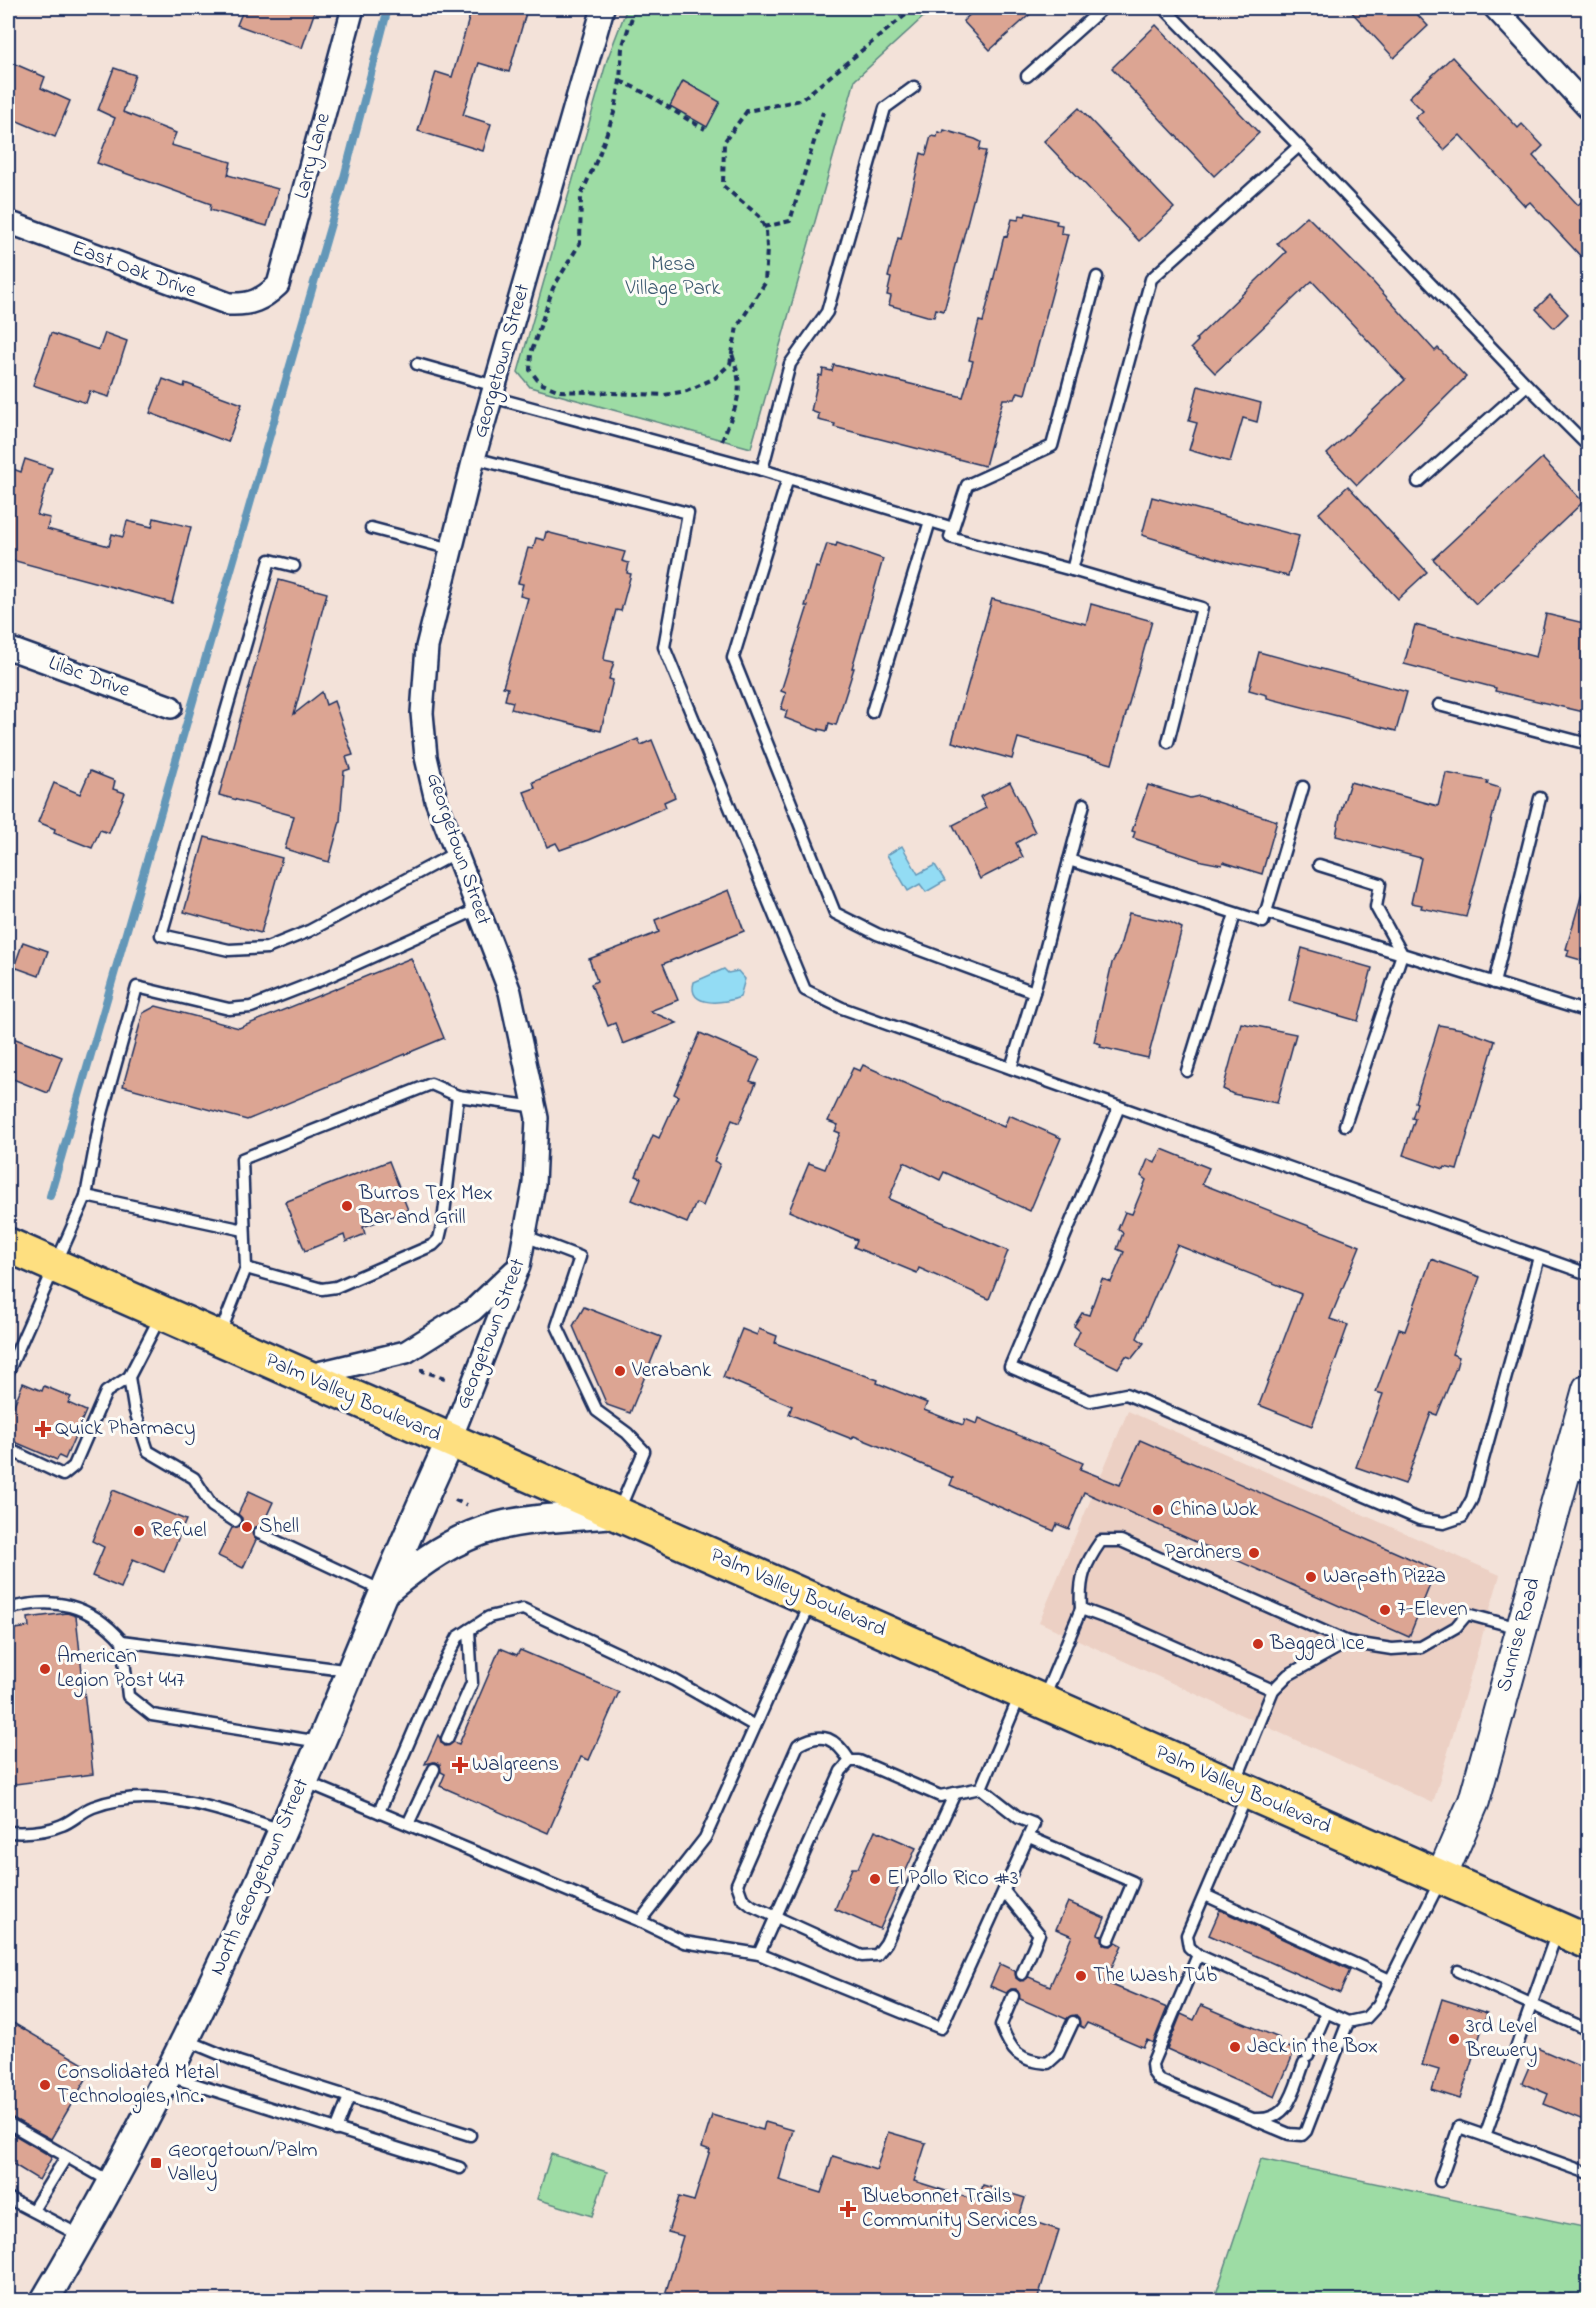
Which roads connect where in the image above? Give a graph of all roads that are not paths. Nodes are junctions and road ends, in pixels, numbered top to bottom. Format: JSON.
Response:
{"nodes":[{"id":1,"x":353,"y":8,"type":"edge"},
{"id":2,"x":603,"y":8,"type":"edge"},
{"id":3,"x":1103,"y":8,"type":"edge"},
{"id":4,"x":1164,"y":8,"type":"edge"},
{"id":5,"x":1495,"y":8,"type":"edge"},
{"id":6,"x":1027,"y":76,"type":"dead end"},
{"id":7,"x":914,"y":87,"type":"dead end"},
{"id":8,"x":1588,"y":108,"type":"edge"},
{"id":9,"x":1299,"y":146,"type":"junction"},
{"id":10,"x":8,"y":222,"type":"edge"},
{"id":11,"x":1097,"y":277,"type":"dead end"},
{"id":12,"x":263,"y":299,"type":"joint"},
{"id":13,"x":417,"y":364,"type":"dead end"},
{"id":14,"x":1527,"y":385,"type":"junction"},
{"id":15,"x":493,"y":392,"type":"junction"},
{"id":16,"x":1588,"y":446,"type":"edge"},
{"id":17,"x":474,"y":458,"type":"junction"},
{"id":18,"x":762,"y":470,"type":"junction"},
{"id":19,"x":788,"y":478,"type":"junction"},
{"id":20,"x":1418,"y":482,"type":"dead end"},
{"id":21,"x":930,"y":521,"type":"junction"},
{"id":22,"x":371,"y":528,"type":"dead end"},
{"id":23,"x":953,"y":528,"type":"junction"},
{"id":24,"x":451,"y":549,"type":"junction"},
{"id":25,"x":294,"y":566,"type":"dead end"},
{"id":26,"x":1072,"y":570,"type":"junction"},
{"id":27,"x":8,"y":648,"type":"edge"},
{"id":28,"x":1439,"y":705,"type":"dead end"},
{"id":29,"x":171,"y":707,"type":"dead end"},
{"id":30,"x":872,"y":712,"type":"dead end"},
{"id":31,"x":1168,"y":742,"type":"dead end"},
{"id":32,"x":1588,"y":744,"type":"edge"},
{"id":33,"x":1303,"y":787,"type":"dead end"},
{"id":34,"x":1540,"y":798,"type":"dead end"},
{"id":35,"x":1084,"y":804,"type":"dead end"},
{"id":36,"x":457,"y":852,"type":"junction"},
{"id":37,"x":1069,"y":860,"type":"junction"},
{"id":38,"x":1319,"y":865,"type":"dead end"},
{"id":39,"x":478,"y":909,"type":"junction"},
{"id":40,"x":1265,"y":912,"type":"junction"},
{"id":41,"x":1235,"y":914,"type":"junction"},
{"id":42,"x":1402,"y":954,"type":"junction"},
{"id":43,"x":1494,"y":983,"type":"junction"},
{"id":44,"x":1034,"y":993,"type":"junction"},
{"id":45,"x":1588,"y":1012,"type":"edge"},
{"id":46,"x":1011,"y":1068,"type":"junction"},
{"id":47,"x":1187,"y":1071,"type":"dead end"},
{"id":48,"x":458,"y":1096,"type":"junction"},
{"id":49,"x":537,"y":1107,"type":"junction"},
{"id":50,"x":1119,"y":1107,"type":"junction"},
{"id":51,"x":1345,"y":1125,"type":"dead end"},
{"id":52,"x":86,"y":1196,"type":"junction"},
{"id":53,"x":244,"y":1230,"type":"junction"},
{"id":54,"x":525,"y":1236,"type":"junction"},
{"id":55,"x":8,"y":1245,"type":"edge"},
{"id":56,"x":1539,"y":1257,"type":"junction"},
{"id":57,"x":53,"y":1266,"type":"junction"},
{"id":58,"x":519,"y":1266,"type":"junction"},
{"id":59,"x":246,"y":1268,"type":"junction"},
{"id":60,"x":1588,"y":1275,"type":"edge"},
{"id":61,"x":162,"y":1314,"type":"junction"},
{"id":62,"x":218,"y":1338,"type":"junction"},
{"id":63,"x":8,"y":1372,"type":"edge"},
{"id":64,"x":304,"y":1376,"type":"junction"},
{"id":65,"x":129,"y":1377,"type":"junction"},
{"id":66,"x":1588,"y":1389,"type":"edge"},
{"id":67,"x":450,"y":1441,"type":"junction"},
{"id":68,"x":8,"y":1449,"type":"edge"},
{"id":69,"x":1576,"y":1475,"type":"edge"},
{"id":70,"x":618,"y":1513,"type":"junction"},
{"id":71,"x":235,"y":1521,"type":"dead end"},
{"id":72,"x":259,"y":1533,"type":"dead end"},
{"id":73,"x":385,"y":1592,"type":"junction"},
{"id":74,"x":812,"y":1599,"type":"junction"},
{"id":75,"x":8,"y":1609,"type":"edge"},
{"id":76,"x":1082,"y":1609,"type":"junction"},
{"id":77,"x":1520,"y":1628,"type":"junction"},
{"id":78,"x":470,"y":1630,"type":"junction"},
{"id":79,"x":122,"y":1641,"type":"junction"},
{"id":80,"x":1348,"y":1642,"type":"junction"},
{"id":81,"x":351,"y":1671,"type":"junction"},
{"id":82,"x":1273,"y":1690,"type":"junction"},
{"id":83,"x":1033,"y":1697,"type":"junction"},
{"id":84,"x":755,"y":1726,"type":"junction"},
{"id":85,"x":447,"y":1739,"type":"dead end"},
{"id":86,"x":321,"y":1742,"type":"junction"},
{"id":87,"x":850,"y":1761,"type":"junction"},
{"id":88,"x":434,"y":1769,"type":"dead end"},
{"id":89,"x":304,"y":1780,"type":"junction"},
{"id":90,"x":981,"y":1788,"type":"junction"},
{"id":91,"x":1241,"y":1789,"type":"junction"},
{"id":92,"x":955,"y":1793,"type":"junction"},
{"id":93,"x":379,"y":1812,"type":"junction"},
{"id":94,"x":408,"y":1824,"type":"junction"},
{"id":95,"x":282,"y":1830,"type":"junction"},
{"id":96,"x":8,"y":1832,"type":"edge"},
{"id":97,"x":1029,"y":1837,"type":"junction"},
{"id":98,"x":1441,"y":1877,"type":"junction"},
{"id":99,"x":1004,"y":1891,"type":"junction"},
{"id":100,"x":1204,"y":1895,"type":"junction"},
{"id":101,"x":776,"y":1917,"type":"junction"},
{"id":102,"x":640,"y":1921,"type":"junction"},
{"id":103,"x":1558,"y":1929,"type":"junction"},
{"id":104,"x":1109,"y":1939,"type":"dead end"},
{"id":105,"x":1588,"y":1942,"type":"edge"},
{"id":106,"x":759,"y":1954,"type":"junction"},
{"id":107,"x":1198,"y":1955,"type":"junction"},
{"id":108,"x":1458,"y":1971,"type":"dead end"},
{"id":109,"x":1022,"y":1974,"type":"dead end"},
{"id":110,"x":1390,"y":1980,"type":"junction"},
{"id":111,"x":1013,"y":1996,"type":"dead end"},
{"id":112,"x":1532,"y":2004,"type":"junction"},
{"id":113,"x":1326,"y":2013,"type":"junction"},
{"id":114,"x":1073,"y":2022,"type":"dead end"},
{"id":115,"x":1348,"y":2022,"type":"junction"},
{"id":116,"x":1588,"y":2030,"type":"edge"},
{"id":117,"x":186,"y":2040,"type":"junction"},
{"id":118,"x":169,"y":2076,"type":"junction"},
{"id":119,"x":349,"y":2097,"type":"junction"},
{"id":120,"x":1253,"y":2119,"type":"junction"},
{"id":121,"x":8,"y":2123,"type":"edge"},
{"id":122,"x":336,"y":2130,"type":"junction"},
{"id":123,"x":470,"y":2135,"type":"dead end"},
{"id":124,"x":1485,"y":2136,"type":"junction"},
{"id":125,"x":66,"y":2157,"type":"junction"},
{"id":126,"x":460,"y":2168,"type":"dead end"},
{"id":127,"x":1588,"y":2174,"type":"edge"},
{"id":128,"x":1440,"y":2181,"type":"dead end"},
{"id":129,"x":111,"y":2182,"type":"junction"},
{"id":130,"x":8,"y":2198,"type":"edge"},
{"id":131,"x":33,"y":2210,"type":"junction"},
{"id":132,"x":81,"y":2236,"type":"junction"},
{"id":133,"x":45,"y":2301,"type":"edge"}],
"edges":[{"from":1,"to":12,"type":"street","name":"Larry Lane"},
{"from":2,"to":15,"type":"street","name":"Georgetown Street"},
{"from":3,"to":6,"type":"lane"},
{"from":4,"to":9,"type":"lane"},
{"from":5,"to":8,"type":"street"},
{"from":7,"to":18,"type":"lane"},
{"from":9,"to":14,"type":"lane"},
{"from":9,"to":26,"type":"lane"},
{"from":10,"to":12,"type":"street","name":"East Oak Drive"},
{"from":11,"to":23,"type":"lane"},
{"from":13,"to":15,"type":"lane"},
{"from":14,"to":16,"type":"lane"},
{"from":14,"to":20,"type":"lane"},
{"from":15,"to":17,"type":"street","name":"Georgetown Street"},
{"from":15,"to":18,"type":"lane"},
{"from":17,"to":24,"type":"street","name":"Georgetown Street"},
{"from":17,"to":46,"type":"lane"},
{"from":18,"to":19,"type":"lane"},
{"from":19,"to":21,"type":"lane"},
{"from":19,"to":44,"type":"lane"},
{"from":21,"to":23,"type":"lane"},
{"from":21,"to":30,"type":"lane"},
{"from":22,"to":24,"type":"lane"},
{"from":23,"to":26,"type":"lane"},
{"from":24,"to":36,"type":"street","name":"Georgetown Street"},
{"from":25,"to":36,"type":"lane"},
{"from":26,"to":31,"type":"lane"},
{"from":27,"to":29,"type":"street","name":"Lilac Drive"},
{"from":28,"to":32,"type":"lane"},
{"from":33,"to":40,"type":"lane"},
{"from":34,"to":43,"type":"lane"},
{"from":35,"to":37,"type":"lane"},
{"from":36,"to":39,"type":"street","name":"Georgetown Street"},
{"from":37,"to":41,"type":"lane"},
{"from":37,"to":44,"type":"lane"},
{"from":38,"to":42,"type":"lane"},
{"from":39,"to":49,"type":"street","name":"Georgetown Street"},
{"from":39,"to":52,"type":"lane"},
{"from":40,"to":41,"type":"lane"},
{"from":40,"to":42,"type":"lane"},
{"from":41,"to":47,"type":"lane"},
{"from":42,"to":43,"type":"lane"},
{"from":42,"to":51,"type":"lane"},
{"from":43,"to":45,"type":"lane"},
{"from":44,"to":46,"type":"lane"},
{"from":46,"to":50,"type":"lane"},
{"from":48,"to":49,"type":"lane"},
{"from":48,"to":53,"type":"lane"},
{"from":48,"to":59,"type":"lane"},
{"from":49,"to":54,"type":"street","name":"Georgetown Street"},
{"from":50,"to":56,"type":"lane"},
{"from":50,"to":56,"type":"lane"},
{"from":52,"to":53,"type":"lane"},
{"from":52,"to":57,"type":"lane"},
{"from":53,"to":59,"type":"lane"},
{"from":54,"to":58,"type":"street","name":"Georgetown Street"},
{"from":54,"to":70,"type":"lane"},
{"from":55,"to":57,"type":"highway","name":"Palm Valley Boulevard"},
{"from":56,"to":60,"type":"lane"},
{"from":57,"to":61,"type":"highway","name":"Palm Valley Boulevard"},
{"from":57,"to":63,"type":"lane"},
{"from":58,"to":64,"type":"street"},
{"from":58,"to":67,"type":"street","name":"Georgetown Street"},
{"from":59,"to":62,"type":"lane"},
{"from":61,"to":62,"type":"highway","name":"Palm Valley Boulevard"},
{"from":61,"to":65,"type":"lane"},
{"from":62,"to":64,"type":"highway","name":"Palm Valley Boulevard"},
{"from":64,"to":67,"type":"highway","name":"Palm Valley Boulevard"},
{"from":65,"to":68,"type":"lane"},
{"from":65,"to":71,"type":"lane"},
{"from":66,"to":69,"type":"main road","name":"Sunrise Road"},
{"from":67,"to":70,"type":"highway","name":"Palm Valley Boulevard"},
{"from":67,"to":73,"type":"street","name":"North Georgetown Street"},
{"from":69,"to":77,"type":"main road","name":"Sunrise Road"},
{"from":70,"to":73,"type":"street"},
{"from":70,"to":74,"type":"highway","name":"Palm Valley Boulevard"},
{"from":72,"to":73,"type":"lane"},
{"from":73,"to":81,"type":"street","name":"North Georgetown Street"},
{"from":74,"to":83,"type":"highway","name":"Palm Valley Boulevard"},
{"from":74,"to":84,"type":"lane"},
{"from":75,"to":79,"type":"lane"},
{"from":76,"to":80,"type":"lane"},
{"from":76,"to":82,"type":"lane"},
{"from":76,"to":83,"type":"lane"},
{"from":77,"to":80,"type":"lane"},
{"from":77,"to":98,"type":"main road","name":"Sunrise Road"},
{"from":78,"to":84,"type":"lane"},
{"from":78,"to":85,"type":"lane"},
{"from":78,"to":93,"type":"lane"},
{"from":79,"to":81,"type":"lane"},
{"from":79,"to":86,"type":"lane"},
{"from":80,"to":82,"type":"lane"},
{"from":81,"to":86,"type":"street","name":"North Georgetown Street"},
{"from":82,"to":91,"type":"lane"},
{"from":83,"to":90,"type":"lane"},
{"from":83,"to":91,"type":"highway","name":"Palm Valley Boulevard"},
{"from":84,"to":102,"type":"lane"},
{"from":86,"to":89,"type":"street","name":"North Georgetown Street"},
{"from":87,"to":92,"type":"lane"},
{"from":87,"to":101,"type":"lane"},
{"from":87,"to":101,"type":"lane"},
{"from":88,"to":94,"type":"lane"},
{"from":89,"to":93,"type":"lane"},
{"from":89,"to":95,"type":"street","name":"North Georgetown Street"},
{"from":90,"to":92,"type":"lane"},
{"from":90,"to":97,"type":"lane"},
{"from":91,"to":98,"type":"highway","name":"Palm Valley Boulevard"},
{"from":91,"to":100,"type":"lane"},
{"from":92,"to":101,"type":"lane"},
{"from":93,"to":94,"type":"lane"},
{"from":94,"to":102,"type":"lane"},
{"from":95,"to":96,"type":"lane"},
{"from":95,"to":117,"type":"street","name":"North Georgetown Street"},
{"from":97,"to":99,"type":"lane"},
{"from":97,"to":104,"type":"lane"},
{"from":98,"to":103,"type":"highway","name":"Palm Valley Boulevard"},
{"from":98,"to":110,"type":"lane"},
{"from":99,"to":106,"type":"lane"},
{"from":99,"to":109,"type":"lane"},
{"from":100,"to":107,"type":"lane"},
{"from":100,"to":110,"type":"lane"},
{"from":101,"to":106,"type":"lane"},
{"from":102,"to":106,"type":"lane"},
{"from":103,"to":105,"type":"highway","name":"Palm Valley Boulevard"},
{"from":103,"to":112,"type":"lane"},
{"from":107,"to":113,"type":"lane"},
{"from":107,"to":120,"type":"lane"},
{"from":108,"to":112,"type":"lane"},
{"from":110,"to":115,"type":"lane"},
{"from":111,"to":114,"type":"lane"},
{"from":112,"to":116,"type":"lane"},
{"from":112,"to":124,"type":"lane"},
{"from":113,"to":115,"type":"lane"},
{"from":113,"to":120,"type":"lane"},
{"from":115,"to":120,"type":"lane"},
{"from":117,"to":118,"type":"street","name":"North Georgetown Street"},
{"from":117,"to":119,"type":"lane"},
{"from":118,"to":122,"type":"lane"},
{"from":118,"to":129,"type":"street","name":"North Georgetown Street"},
{"from":119,"to":122,"type":"lane"},
{"from":119,"to":123,"type":"lane"},
{"from":121,"to":125,"type":"lane"},
{"from":122,"to":126,"type":"lane"},
{"from":124,"to":127,"type":"lane"},
{"from":124,"to":128,"type":"lane"},
{"from":125,"to":129,"type":"lane"},
{"from":125,"to":131,"type":"lane"},
{"from":129,"to":132,"type":"street","name":"North Georgetown Street"},
{"from":130,"to":131,"type":"lane"},
{"from":131,"to":132,"type":"lane"},
{"from":132,"to":133,"type":"street","name":"North Georgetown Street"}]}
